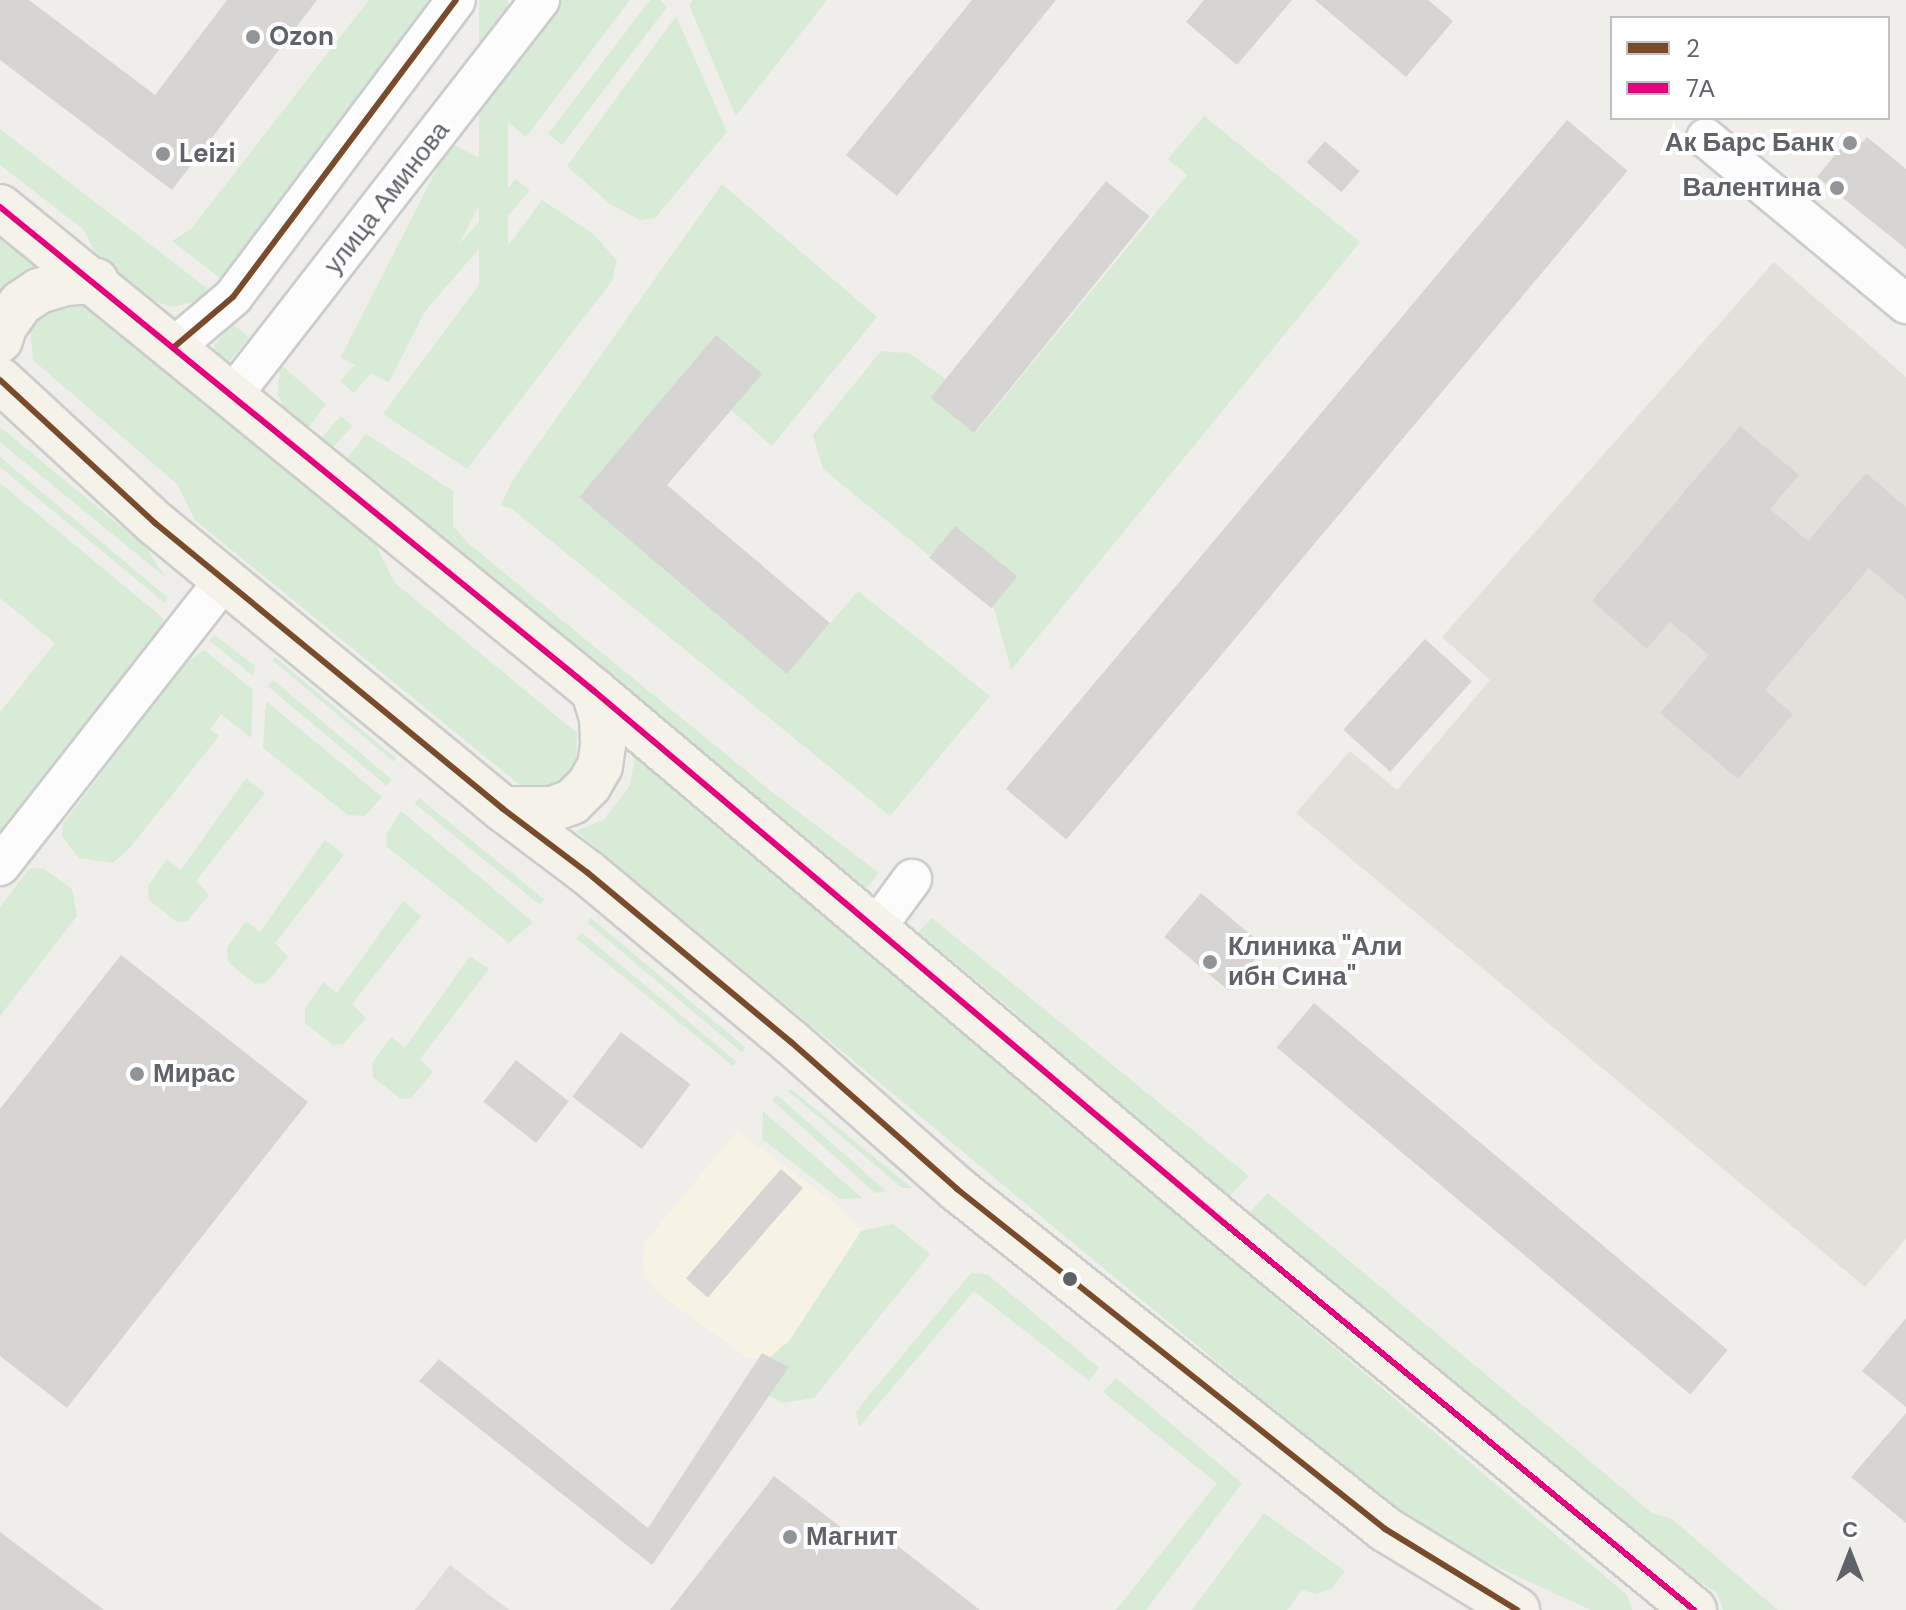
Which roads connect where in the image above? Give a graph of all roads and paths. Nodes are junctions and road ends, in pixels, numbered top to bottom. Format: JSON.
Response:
{"nodes":[{"id":1,"x":456,"y":0,"type":"edge"},
{"id":2,"x":540,"y":0,"type":"edge"},
{"id":3,"x":1706,"y":138,"type":"dead end"},
{"id":4,"x":0,"y":207,"type":"edge"},
{"id":5,"x":96,"y":281,"type":"junction"},
{"id":6,"x":1906,"y":304,"type":"edge"},
{"id":7,"x":0,"y":340,"type":"edge"},
{"id":8,"x":174,"y":347,"type":"junction"},
{"id":9,"x":0,"y":380,"type":"edge"},
{"id":10,"x":232,"y":396,"type":"junction"},
{"id":11,"x":225,"y":579,"type":"junction"},
{"id":12,"x":594,"y":691,"type":"junction"},
{"id":13,"x":503,"y":809,"type":"junction"},
{"id":14,"x":0,"y":866,"type":"edge"},
{"id":15,"x":912,"y":879,"type":"dead end"},
{"id":16,"x":876,"y":928,"type":"junction"},
{"id":17,"x":1630,"y":1557,"type":"junction"},
{"id":18,"x":1517,"y":1610,"type":"edge"},
{"id":19,"x":1648,"y":1610,"type":"edge"},
{"id":20,"x":1694,"y":1610,"type":"edge"}],
"edges":[{"from":1,"to":8,"type":"street"},
{"from":2,"to":10,"type":"street","name":"улица Аминова"},
{"from":3,"to":6,"type":"street"},
{"from":4,"to":5,"type":"main road"},
{"from":5,"to":7,"type":"main road"},
{"from":5,"to":8,"type":"main road"},
{"from":8,"to":10,"type":"main road"},
{"from":9,"to":11,"type":"main road"},
{"from":10,"to":12,"type":"main road"},
{"from":11,"to":13,"type":"main road"},
{"from":11,"to":14,"type":"street"},
{"from":12,"to":13,"type":"main road"},
{"from":12,"to":16,"type":"main road"},
{"from":13,"to":18,"type":"main road"},
{"from":15,"to":16,"type":"street"},
{"from":16,"to":17,"type":"main road"},
{"from":17,"to":19,"type":"main road"},
{"from":17,"to":20,"type":"main road"}]}
